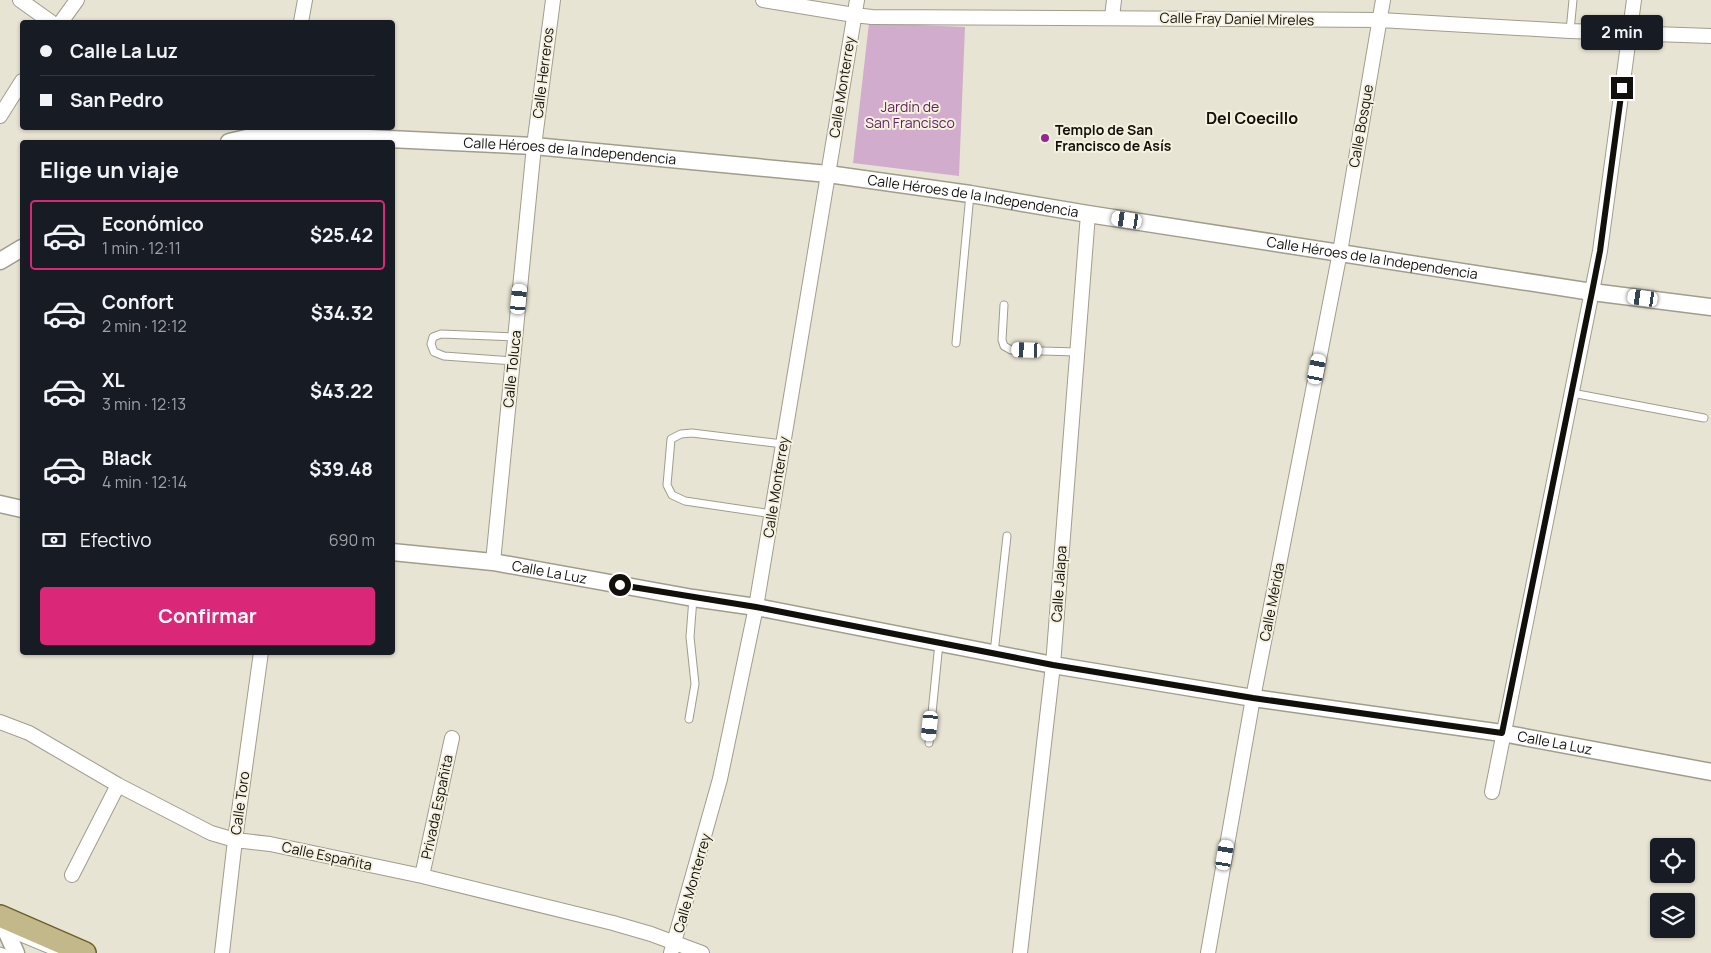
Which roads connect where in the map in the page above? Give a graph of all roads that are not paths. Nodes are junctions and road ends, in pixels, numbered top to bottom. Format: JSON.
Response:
{"nodes":[{"id":1,"x":20,"y":0,"type":"edge"},
{"id":2,"x":77,"y":0,"type":"edge"},
{"id":3,"x":305,"y":0,"type":"edge"},
{"id":4,"x":553,"y":0,"type":"edge"},
{"id":5,"x":763,"y":0,"type":"edge"},
{"id":6,"x":856,"y":0,"type":"edge"},
{"id":7,"x":1114,"y":0,"type":"edge"},
{"id":8,"x":1383,"y":0,"type":"edge"},
{"id":9,"x":1573,"y":0,"type":"edge"},
{"id":10,"x":1634,"y":0,"type":"edge"},
{"id":11,"x":854,"y":15,"type":"junction"},
{"id":12,"x":1112,"y":17,"type":"junction"},
{"id":13,"x":48,"y":20,"type":"edge"},
{"id":14,"x":62,"y":20,"type":"edge"},
{"id":15,"x":301,"y":20,"type":"edge"},
{"id":16,"x":1380,"y":20,"type":"junction"},
{"id":17,"x":1570,"y":31,"type":"junction"},
{"id":18,"x":1630,"y":33,"type":"junction"},
{"id":19,"x":1711,"y":36,"type":"edge"},
{"id":20,"x":20,"y":84,"type":"edge"},
{"id":21,"x":0,"y":116,"type":"edge"},
{"id":22,"x":279,"y":135,"type":"edge"},
{"id":23,"x":238,"y":140,"type":"edge"},
{"id":24,"x":395,"y":140,"type":"edge"},
{"id":25,"x":395,"y":140,"type":"edge"},
{"id":26,"x":534,"y":146,"type":"junction"},
{"id":27,"x":828,"y":174,"type":"junction"},
{"id":28,"x":970,"y":194,"type":"junction"},
{"id":29,"x":1088,"y":214,"type":"junction"},
{"id":30,"x":20,"y":249,"type":"edge"},
{"id":31,"x":1340,"y":252,"type":"junction"},
{"id":32,"x":0,"y":261,"type":"edge"},
{"id":33,"x":1592,"y":292,"type":"junction"},
{"id":34,"x":1004,"y":305,"type":"dead end"},
{"id":35,"x":1711,"y":307,"type":"edge"},
{"id":36,"x":515,"y":337,"type":"junction"},
{"id":37,"x":956,"y":342,"type":"dead end"},
{"id":38,"x":1077,"y":352,"type":"junction"},
{"id":39,"x":513,"y":361,"type":"junction"},
{"id":40,"x":1572,"y":393,"type":"junction"},
{"id":41,"x":1704,"y":418,"type":"dead end"},
{"id":42,"x":783,"y":444,"type":"junction"},
{"id":43,"x":0,"y":504,"type":"edge"},
{"id":44,"x":20,"y":509,"type":"edge"},
{"id":45,"x":772,"y":514,"type":"junction"},
{"id":46,"x":1007,"y":536,"type":"dead end"},
{"id":47,"x":395,"y":552,"type":"edge"},
{"id":48,"x":493,"y":562,"type":"junction"},
{"id":49,"x":693,"y":598,"type":"junction"},
{"id":50,"x":756,"y":607,"type":"junction"},
{"id":51,"x":939,"y":643,"type":"junction"},
{"id":52,"x":994,"y":653,"type":"junction"},
{"id":53,"x":261,"y":655,"type":"edge"},
{"id":54,"x":1053,"y":665,"type":"junction"},
{"id":55,"x":1253,"y":698,"type":"junction"},
{"id":56,"x":689,"y":719,"type":"dead end"},
{"id":57,"x":0,"y":722,"type":"edge"},
{"id":58,"x":1502,"y":733,"type":"junction"},
{"id":59,"x":452,"y":738,"type":"dead end"},
{"id":60,"x":929,"y":742,"type":"dead end"},
{"id":61,"x":1711,"y":772,"type":"edge"},
{"id":62,"x":118,"y":785,"type":"junction"},
{"id":63,"x":1492,"y":792,"type":"dead end"},
{"id":64,"x":235,"y":840,"type":"junction"},
{"id":65,"x":72,"y":876,"type":"dead end"},
{"id":66,"x":422,"y":876,"type":"junction"},
{"id":67,"x":2,"y":923,"type":"edge"},
{"id":68,"x":673,"y":948,"type":"edge"},
{"id":69,"x":0,"y":951,"type":"edge"},
{"id":70,"x":5,"y":953,"type":"edge"},
{"id":71,"x":16,"y":953,"type":"edge"},
{"id":72,"x":57,"y":953,"type":"edge"},
{"id":73,"x":85,"y":953,"type":"edge"},
{"id":74,"x":222,"y":953,"type":"edge"},
{"id":75,"x":702,"y":953,"type":"edge"},
{"id":76,"x":1020,"y":953,"type":"edge"},
{"id":77,"x":1208,"y":953,"type":"edge"}],
"edges":[{"from":1,"to":13,"type":"street"},
{"from":2,"to":14,"type":"street"},
{"from":3,"to":15,"type":"street"},
{"from":4,"to":26,"type":"street","name":"Calle Herreros"},
{"from":5,"to":11,"type":"street","name":"Calle Fray Daniel Mireles"},
{"from":6,"to":11,"type":"street","name":"Calle Monterrey"},
{"from":7,"to":12,"type":"street"},
{"from":8,"to":16,"type":"street","name":"Calle Bosque"},
{"from":9,"to":17,"type":"lane"},
{"from":10,"to":18,"type":"street"},
{"from":11,"to":12,"type":"street","name":"Calle Fray Daniel Mireles"},
{"from":11,"to":27,"type":"street","name":"Calle Monterrey"},
{"from":12,"to":16,"type":"street","name":"Calle Fray Daniel Mireles"},
{"from":16,"to":17,"type":"street","name":"Calle Fray Daniel Mireles"},
{"from":16,"to":31,"type":"street","name":"Calle Bosque"},
{"from":17,"to":18,"type":"street","name":"Calle Fray Daniel Mireles"},
{"from":18,"to":19,"type":"street","name":"Calle Fray Daniel Mireles"},
{"from":18,"to":33,"type":"street"},
{"from":20,"to":21,"type":"street"},
{"from":22,"to":23,"type":"street","name":"Calle Héroes de la Independencia"},
{"from":22,"to":25,"type":"street","name":"Calle Héroes de la Independencia"},
{"from":24,"to":26,"type":"street","name":"Calle Héroes de la Independencia"},
{"from":26,"to":27,"type":"street","name":"Calle Héroes de la Independencia"},
{"from":26,"to":36,"type":"street","name":"Calle Toluca"},
{"from":27,"to":28,"type":"street","name":"Calle Héroes de la Independencia"},
{"from":27,"to":42,"type":"street","name":"Calle Monterrey"},
{"from":28,"to":29,"type":"street","name":"Calle Héroes de la Independencia"},
{"from":28,"to":37,"type":"lane"},
{"from":29,"to":31,"type":"street","name":"Calle Héroes de la Independencia"},
{"from":29,"to":38,"type":"street","name":"Calle Jalapa"},
{"from":30,"to":32,"type":"street"},
{"from":31,"to":33,"type":"street","name":"Calle Héroes de la Independencia"},
{"from":31,"to":55,"type":"street","name":"Calle Mérida"},
{"from":33,"to":35,"type":"street","name":"Calle Héroes de la Independencia"},
{"from":33,"to":40,"type":"street"},
{"from":34,"to":38,"type":"lane"},
{"from":36,"to":39,"type":"street","name":"Calle Toluca"},
{"from":36,"to":39,"type":"lane"},
{"from":38,"to":54,"type":"street","name":"Calle Jalapa"},
{"from":39,"to":48,"type":"street","name":"Calle Toluca"},
{"from":40,"to":41,"type":"lane"},
{"from":40,"to":58,"type":"street"},
{"from":42,"to":45,"type":"street","name":"Calle Monterrey"},
{"from":42,"to":45,"type":"lane"},
{"from":43,"to":44,"type":"street"},
{"from":45,"to":50,"type":"street","name":"Calle Monterrey"},
{"from":46,"to":52,"type":"lane"},
{"from":47,"to":48,"type":"street","name":"Calle La Luz"},
{"from":48,"to":49,"type":"street","name":"Calle La Luz"},
{"from":49,"to":50,"type":"street","name":"Calle La Luz"},
{"from":49,"to":56,"type":"lane"},
{"from":50,"to":51,"type":"street","name":"Calle La Luz"},
{"from":50,"to":68,"type":"street","name":"Calle Monterrey"},
{"from":51,"to":52,"type":"street","name":"Calle La Luz"},
{"from":51,"to":60,"type":"lane"},
{"from":52,"to":54,"type":"street","name":"Calle La Luz"},
{"from":53,"to":64,"type":"street","name":"Calle Toro"},
{"from":54,"to":55,"type":"street","name":"Calle La Luz"},
{"from":54,"to":76,"type":"street","name":"Calle Jalapa"},
{"from":55,"to":58,"type":"street","name":"Calle La Luz"},
{"from":55,"to":77,"type":"street","name":"Calle Mérida"},
{"from":57,"to":62,"type":"street","name":"Calle Españita"},
{"from":58,"to":61,"type":"street","name":"Calle La Luz"},
{"from":58,"to":63,"type":"street"},
{"from":59,"to":66,"type":"street","name":"Privada Españita"},
{"from":62,"to":64,"type":"street","name":"Calle Españita"},
{"from":62,"to":65,"type":"street"},
{"from":64,"to":66,"type":"street","name":"Calle Españita"},
{"from":64,"to":74,"type":"street","name":"Calle Toro"},
{"from":66,"to":68,"type":"street","name":"Calle Españita"},
{"from":67,"to":71,"type":"street"},
{"from":67,"to":72,"type":"lane"},
{"from":67,"to":73,"type":"main road"},
{"from":68,"to":75,"type":"street","name":"Calle Españita"},
{"from":69,"to":70,"type":"lane"}]}
